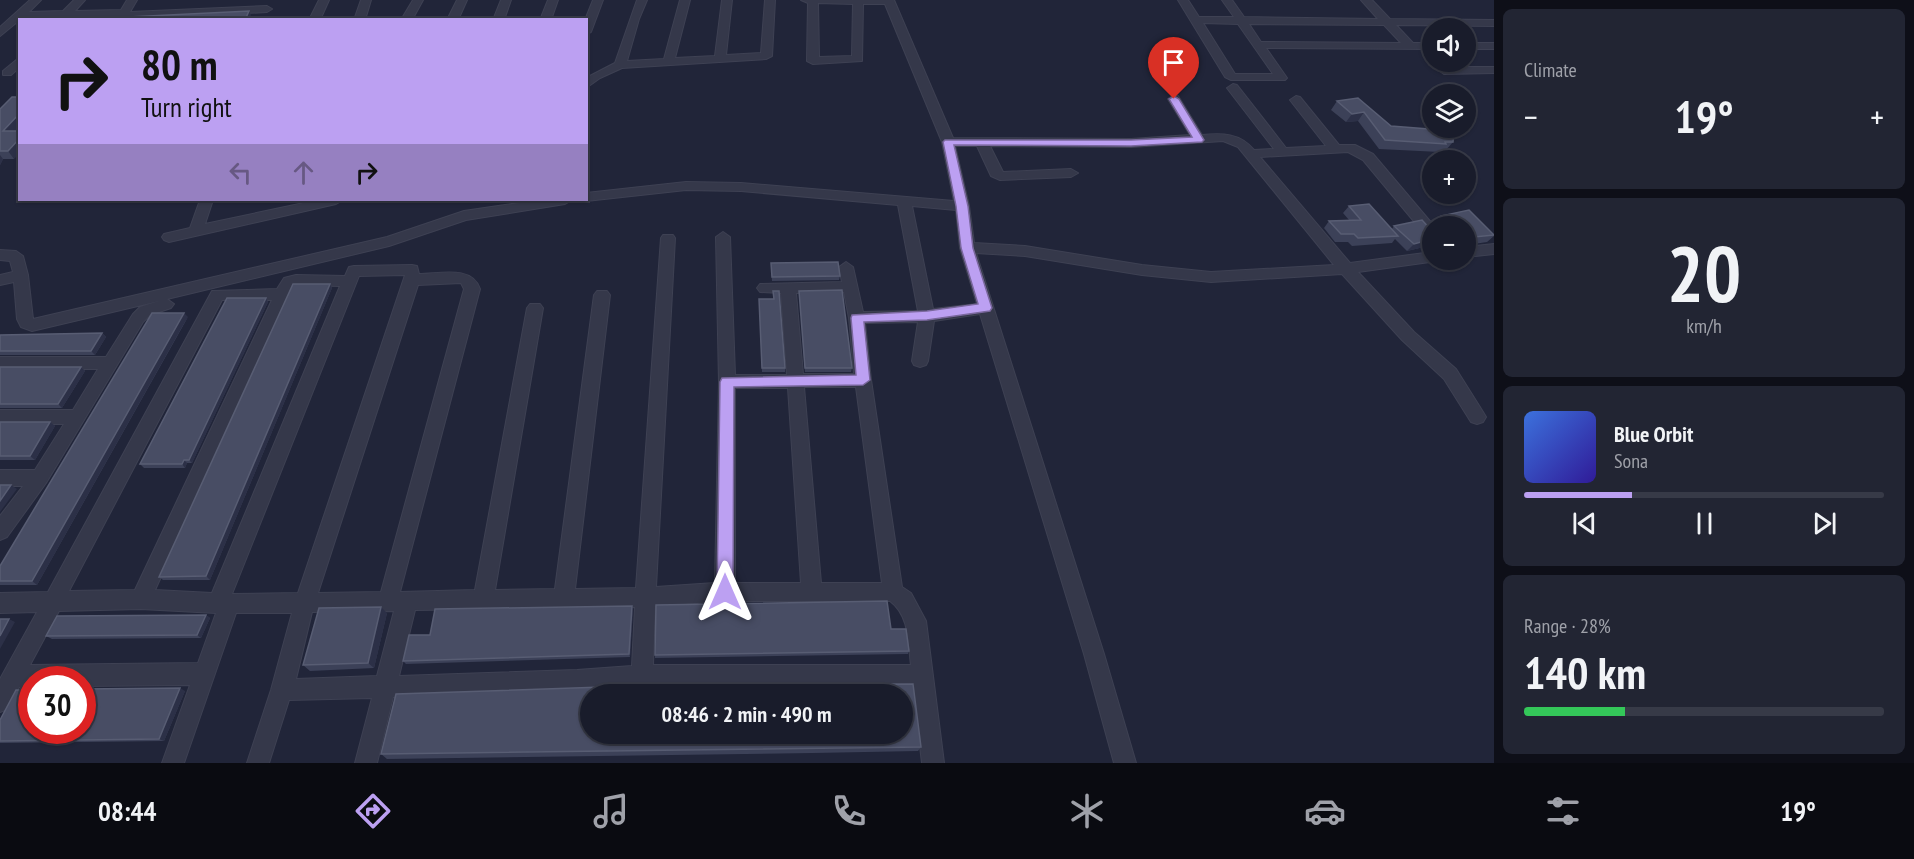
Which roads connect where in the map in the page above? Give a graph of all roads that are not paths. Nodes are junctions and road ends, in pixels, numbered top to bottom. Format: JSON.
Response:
{"nodes":[{"id":1,"x":36,"y":0,"type":"edge"},
{"id":2,"x":80,"y":0,"type":"edge"},
{"id":3,"x":132,"y":0,"type":"edge"},
{"id":4,"x":324,"y":0,"type":"edge"},
{"id":5,"x":366,"y":0,"type":"edge"},
{"id":6,"x":418,"y":0,"type":"edge"},
{"id":7,"x":462,"y":0,"type":"edge"},
{"id":8,"x":506,"y":0,"type":"edge"},
{"id":9,"x":553,"y":0,"type":"edge"},
{"id":10,"x":597,"y":0,"type":"edge"},
{"id":11,"x":642,"y":0,"type":"edge"},
{"id":12,"x":686,"y":0,"type":"edge"},
{"id":13,"x":728,"y":0,"type":"edge"},
{"id":14,"x":770,"y":0,"type":"edge"},
{"id":15,"x":806,"y":0,"type":"edge"},
{"id":16,"x":813,"y":0,"type":"edge"},
{"id":17,"x":889,"y":0,"type":"edge"},
{"id":18,"x":1183,"y":0,"type":"edge"},
{"id":19,"x":1227,"y":0,"type":"edge"},
{"id":20,"x":1366,"y":0,"type":"edge"},
{"id":21,"x":858,"y":1,"type":"edge"},
{"id":22,"x":270,"y":4,"type":"edge"},
{"id":23,"x":124,"y":13,"type":"junction"},
{"id":24,"x":18,"y":16,"type":"junction"},
{"id":25,"x":0,"y":17,"type":"edge"},
{"id":26,"x":63,"y":17,"type":"edge"},
{"id":27,"x":262,"y":18,"type":"edge"},
{"id":28,"x":315,"y":18,"type":"edge"},
{"id":29,"x":360,"y":18,"type":"edge"},
{"id":30,"x":407,"y":18,"type":"edge"},
{"id":31,"x":453,"y":18,"type":"edge"},
{"id":32,"x":499,"y":18,"type":"edge"},
{"id":33,"x":546,"y":18,"type":"edge"},
{"id":34,"x":1196,"y":20,"type":"junction"},
{"id":35,"x":1241,"y":20,"type":"junction"},
{"id":36,"x":1387,"y":22,"type":"junction"},
{"id":37,"x":1494,"y":23,"type":"edge"},
{"id":38,"x":588,"y":26,"type":"edge"},
{"id":39,"x":0,"y":33,"type":"edge"},
{"id":40,"x":1259,"y":45,"type":"junction"},
{"id":41,"x":1414,"y":46,"type":"junction"},
{"id":42,"x":1422,"y":46,"type":"edge"},
{"id":43,"x":1476,"y":46,"type":"edge"},
{"id":44,"x":1494,"y":46,"type":"edge"},
{"id":45,"x":1422,"y":52,"type":"edge"},
{"id":46,"x":720,"y":58,"type":"junction"},
{"id":47,"x":18,"y":62,"type":"edge"},
{"id":48,"x":669,"y":62,"type":"junction"},
{"id":49,"x":620,"y":65,"type":"junction"},
{"id":50,"x":1476,"y":70,"type":"edge"},
{"id":51,"x":1494,"y":70,"type":"edge"},
{"id":52,"x":7,"y":73,"type":"dead end"},
{"id":53,"x":588,"y":83,"type":"edge"},
{"id":54,"x":1233,"y":88,"type":"dead end"},
{"id":55,"x":1174,"y":99,"type":"dead end"},
{"id":56,"x":1296,"y":100,"type":"dead end"},
{"id":57,"x":1199,"y":140,"type":"junction"},
{"id":58,"x":948,"y":142,"type":"junction"},
{"id":59,"x":982,"y":142,"type":"junction"},
{"id":60,"x":1336,"y":149,"type":"junction"},
{"id":61,"x":1282,"y":151,"type":"junction"},
{"id":62,"x":1250,"y":154,"type":"junction"},
{"id":63,"x":1071,"y":173,"type":"dead end"},
{"id":64,"x":588,"y":197,"type":"edge"},
{"id":65,"x":206,"y":201,"type":"edge"},
{"id":66,"x":331,"y":201,"type":"edge"},
{"id":67,"x":559,"y":201,"type":"edge"},
{"id":68,"x":904,"y":202,"type":"junction"},
{"id":69,"x":962,"y":206,"type":"junction"},
{"id":70,"x":1422,"y":222,"type":"edge"},
{"id":71,"x":196,"y":231,"type":"junction"},
{"id":72,"x":169,"y":237,"type":"dead end"},
{"id":73,"x":723,"y":237,"type":"dead end"},
{"id":74,"x":668,"y":238,"type":"dead end"},
{"id":75,"x":967,"y":248,"type":"junction"},
{"id":76,"x":1494,"y":249,"type":"edge"},
{"id":77,"x":1476,"y":251,"type":"edge"},
{"id":78,"x":0,"y":255,"type":"edge"},
{"id":79,"x":1422,"y":258,"type":"edge"},
{"id":80,"x":846,"y":267,"type":"dead end"},
{"id":81,"x":1346,"y":269,"type":"junction"},
{"id":82,"x":21,"y":275,"type":"junction"},
{"id":83,"x":0,"y":280,"type":"edge"},
{"id":84,"x":412,"y":280,"type":"junction"},
{"id":85,"x":350,"y":281,"type":"junction"},
{"id":86,"x":850,"y":287,"type":"junction"},
{"id":87,"x":765,"y":288,"type":"dead end"},
{"id":88,"x":788,"y":288,"type":"junction"},
{"id":89,"x":284,"y":294,"type":"junction"},
{"id":90,"x":217,"y":295,"type":"junction"},
{"id":91,"x":602,"y":296,"type":"dead end"},
{"id":92,"x":535,"y":308,"type":"dead end"},
{"id":93,"x":986,"y":308,"type":"junction"},
{"id":94,"x":927,"y":316,"type":"junction"},
{"id":95,"x":857,"y":318,"type":"junction"},
{"id":96,"x":920,"y":362,"type":"dead end"},
{"id":97,"x":0,"y":363,"type":"edge"},
{"id":98,"x":110,"y":363,"type":"junction"},
{"id":99,"x":797,"y":380,"type":"junction"},
{"id":100,"x":863,"y":380,"type":"junction"},
{"id":101,"x":727,"y":382,"type":"junction"},
{"id":102,"x":0,"y":417,"type":"edge"},
{"id":103,"x":76,"y":417,"type":"junction"},
{"id":104,"x":1477,"y":417,"type":"dead end"},
{"id":105,"x":0,"y":478,"type":"edge"},
{"id":106,"x":40,"y":478,"type":"junction"},
{"id":107,"x":0,"y":531,"type":"edge"},
{"id":108,"x":725,"y":592,"type":"junction"},
{"id":109,"x":893,"y":592,"type":"junction"},
{"id":110,"x":812,"y":593,"type":"junction"},
{"id":111,"x":564,"y":597,"type":"junction"},
{"id":112,"x":645,"y":597,"type":"junction"},
{"id":113,"x":141,"y":599,"type":"junction"},
{"id":114,"x":483,"y":599,"type":"junction"},
{"id":115,"x":54,"y":601,"type":"junction"},
{"id":116,"x":398,"y":601,"type":"junction"},
{"id":117,"x":305,"y":602,"type":"junction"},
{"id":118,"x":0,"y":603,"type":"edge"},
{"id":119,"x":224,"y":604,"type":"junction"},
{"id":120,"x":205,"y":674,"type":"junction"},
{"id":121,"x":13,"y":676,"type":"junction"},
{"id":122,"x":642,"y":676,"type":"junction"},
{"id":123,"x":924,"y":676,"type":"junction"},
{"id":124,"x":386,"y":685,"type":"junction"},
{"id":125,"x":282,"y":690,"type":"junction"},
{"id":126,"x":0,"y":701,"type":"edge"},
{"id":127,"x":173,"y":763,"type":"edge"},
{"id":128,"x":258,"y":763,"type":"edge"},
{"id":129,"x":366,"y":763,"type":"edge"},
{"id":130,"x":933,"y":763,"type":"edge"},
{"id":131,"x":1125,"y":763,"type":"edge"}],
"edges":[{"from":1,"to":24,"type":"street"},
{"from":2,"to":26,"type":"street"},
{"from":3,"to":23,"type":"street"},
{"from":4,"to":28,"type":"street"},
{"from":5,"to":29,"type":"street"},
{"from":6,"to":30,"type":"street"},
{"from":7,"to":31,"type":"street"},
{"from":8,"to":32,"type":"street"},
{"from":9,"to":33,"type":"street"},
{"from":10,"to":38,"type":"street"},
{"from":11,"to":49,"type":"street"},
{"from":12,"to":48,"type":"street"},
{"from":13,"to":46,"type":"street"},
{"from":14,"to":46,"type":"street"},
{"from":15,"to":16,"type":"street"},
{"from":16,"to":21,"type":"street"},
{"from":16,"to":21,"type":"street"},
{"from":17,"to":21,"type":"street"},
{"from":17,"to":58,"type":"street"},
{"from":18,"to":34,"type":"street"},
{"from":19,"to":35,"type":"street"},
{"from":20,"to":36,"type":"street"},
{"from":22,"to":23,"type":"street"},
{"from":22,"to":27,"type":"street"},
{"from":23,"to":26,"type":"street"},
{"from":24,"to":25,"type":"street"},
{"from":24,"to":26,"type":"street"},
{"from":24,"to":39,"type":"street"},
{"from":34,"to":35,"type":"street"},
{"from":34,"to":40,"type":"street"},
{"from":35,"to":36,"type":"street"},
{"from":35,"to":40,"type":"street"},
{"from":36,"to":37,"type":"street"},
{"from":36,"to":41,"type":"street"},
{"from":40,"to":41,"type":"street"},
{"from":41,"to":42,"type":"street"},
{"from":41,"to":45,"type":"street"},
{"from":43,"to":44,"type":"street"},
{"from":46,"to":48,"type":"street"},
{"from":47,"to":52,"type":"street"},
{"from":48,"to":49,"type":"street"},
{"from":49,"to":53,"type":"street"},
{"from":50,"to":51,"type":"street"},
{"from":54,"to":61,"type":"street"},
{"from":55,"to":57,"type":"street"},
{"from":56,"to":60,"type":"street"},
{"from":57,"to":59,"type":"street"},
{"from":57,"to":62,"type":"street"},
{"from":58,"to":59,"type":"street"},
{"from":58,"to":69,"type":"street"},
{"from":59,"to":63,"type":"street"},
{"from":60,"to":61,"type":"street"},
{"from":60,"to":70,"type":"street"},
{"from":61,"to":62,"type":"street"},
{"from":62,"to":81,"type":"street"},
{"from":64,"to":68,"type":"street"},
{"from":65,"to":71,"type":"street"},
{"from":66,"to":71,"type":"street"},
{"from":67,"to":82,"type":"street"},
{"from":68,"to":69,"type":"street"},
{"from":68,"to":94,"type":"street"},
{"from":69,"to":75,"type":"street"},
{"from":71,"to":72,"type":"street"},
{"from":73,"to":101,"type":"street"},
{"from":74,"to":112,"type":"street"},
{"from":75,"to":81,"type":"street"},
{"from":75,"to":93,"type":"street"},
{"from":76,"to":77,"type":"street"},
{"from":78,"to":82,"type":"street"},
{"from":79,"to":81,"type":"street"},
{"from":80,"to":86,"type":"street"},
{"from":81,"to":104,"type":"street"},
{"from":82,"to":83,"type":"street"},
{"from":84,"to":85,"type":"street"},
{"from":84,"to":116,"type":"street"},
{"from":84,"to":117,"type":"street"},
{"from":85,"to":89,"type":"street"},
{"from":85,"to":119,"type":"street"},
{"from":86,"to":88,"type":"street"},
{"from":86,"to":95,"type":"street"},
{"from":87,"to":88,"type":"street"},
{"from":88,"to":99,"type":"street"},
{"from":89,"to":90,"type":"street"},
{"from":89,"to":113,"type":"street"},
{"from":90,"to":98,"type":"street"},
{"from":90,"to":115,"type":"street"},
{"from":91,"to":111,"type":"street"},
{"from":92,"to":114,"type":"street"},
{"from":93,"to":94,"type":"street"},
{"from":93,"to":131,"type":"street"},
{"from":94,"to":95,"type":"street"},
{"from":94,"to":96,"type":"street"},
{"from":95,"to":100,"type":"street"},
{"from":97,"to":98,"type":"street"},
{"from":98,"to":103,"type":"street"},
{"from":99,"to":100,"type":"street"},
{"from":99,"to":101,"type":"street"},
{"from":99,"to":110,"type":"street"},
{"from":100,"to":109,"type":"street"},
{"from":101,"to":108,"type":"street"},
{"from":102,"to":103,"type":"street"},
{"from":103,"to":106,"type":"street"},
{"from":105,"to":106,"type":"street"},
{"from":106,"to":107,"type":"street"},
{"from":108,"to":110,"type":"street"},
{"from":108,"to":112,"type":"street"},
{"from":109,"to":110,"type":"street"},
{"from":109,"to":123,"type":"street"},
{"from":111,"to":112,"type":"street"},
{"from":111,"to":114,"type":"street"},
{"from":112,"to":122,"type":"street"},
{"from":113,"to":115,"type":"street"},
{"from":113,"to":119,"type":"street"},
{"from":114,"to":116,"type":"street"},
{"from":115,"to":118,"type":"street"},
{"from":115,"to":121,"type":"street"},
{"from":116,"to":117,"type":"street"},
{"from":116,"to":124,"type":"street"},
{"from":117,"to":119,"type":"street"},
{"from":117,"to":125,"type":"street"},
{"from":119,"to":120,"type":"street"},
{"from":120,"to":121,"type":"street"},
{"from":120,"to":127,"type":"street"},
{"from":121,"to":126,"type":"street"},
{"from":122,"to":123,"type":"street"},
{"from":122,"to":124,"type":"street"},
{"from":123,"to":130,"type":"street"},
{"from":124,"to":125,"type":"street"},
{"from":124,"to":129,"type":"street"},
{"from":125,"to":128,"type":"street"}]}
